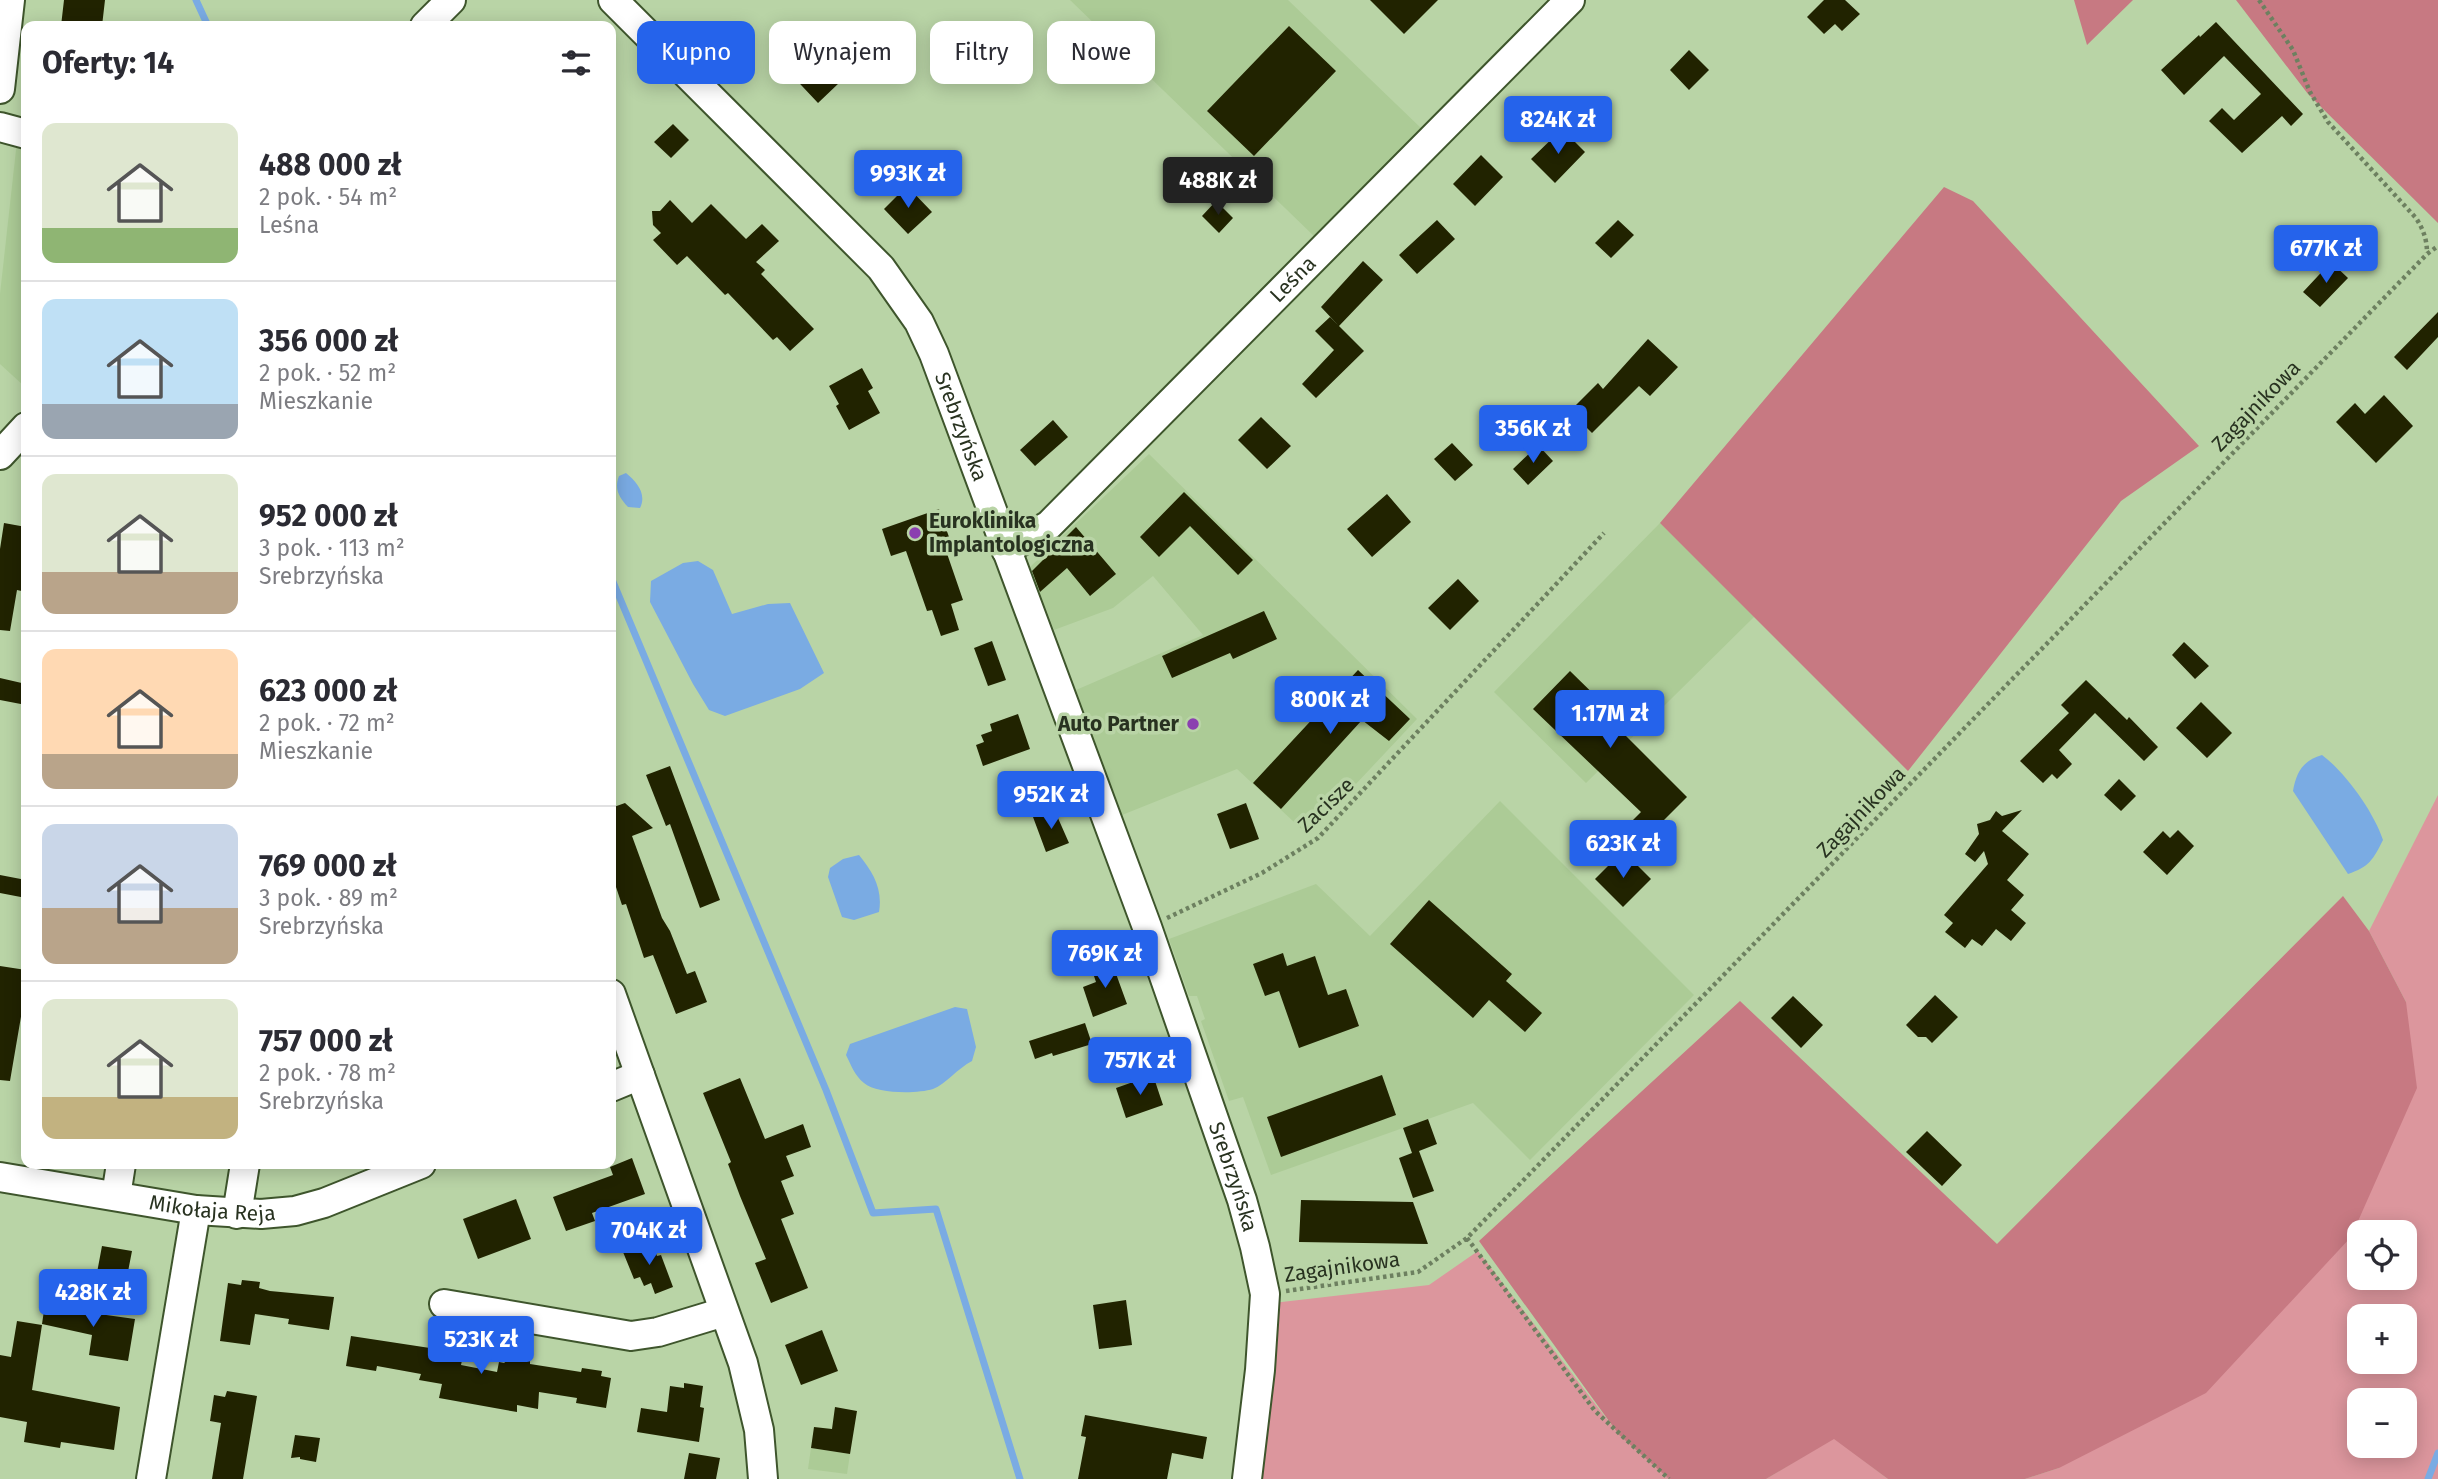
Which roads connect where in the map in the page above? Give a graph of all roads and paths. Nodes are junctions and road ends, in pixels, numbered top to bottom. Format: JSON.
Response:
{"nodes":[{"id":1,"x":10,"y":0,"type":"edge"},
{"id":2,"x":451,"y":0,"type":"edge"},
{"id":3,"x":613,"y":0,"type":"edge"},
{"id":4,"x":1570,"y":0,"type":"edge"},
{"id":5,"x":2259,"y":0,"type":"edge"},
{"id":6,"x":430,"y":21,"type":"edge"},
{"id":7,"x":0,"y":89,"type":"edge"},
{"id":8,"x":0,"y":127,"type":"edge"},
{"id":9,"x":21,"y":133,"type":"edge"},
{"id":10,"x":2438,"y":246,"type":"edge"},
{"id":11,"x":2427,"y":254,"type":"junction"},
{"id":12,"x":21,"y":432,"type":"edge"},
{"id":13,"x":0,"y":455,"type":"edge"},
{"id":14,"x":1604,"y":533,"type":"dead end"},
{"id":15,"x":1006,"y":550,"type":"junction"},
{"id":16,"x":1147,"y":928,"type":"junction"},
{"id":17,"x":616,"y":1008,"type":"edge"},
{"id":18,"x":640,"y":1075,"type":"junction"},
{"id":19,"x":616,"y":1085,"type":"edge"},
{"id":20,"x":120,"y":1169,"type":"edge"},
{"id":21,"x":244,"y":1169,"type":"edge"},
{"id":22,"x":409,"y":1169,"type":"edge"},
{"id":23,"x":0,"y":1177,"type":"edge"},
{"id":24,"x":116,"y":1196,"type":"junction"},
{"id":25,"x":196,"y":1210,"type":"junction"},
{"id":26,"x":237,"y":1214,"type":"junction"},
{"id":27,"x":1467,"y":1238,"type":"junction"},
{"id":28,"x":1265,"y":1294,"type":"junction"},
{"id":29,"x":444,"y":1304,"type":"dead end"},
{"id":30,"x":724,"y":1312,"type":"junction"},
{"id":31,"x":151,"y":1479,"type":"edge"},
{"id":32,"x":763,"y":1479,"type":"edge"},
{"id":33,"x":1247,"y":1479,"type":"edge"},
{"id":34,"x":1669,"y":1479,"type":"edge"}],
"edges":[{"from":1,"to":7,"type":"street"},
{"from":2,"to":6,"type":"street"},
{"from":3,"to":15,"type":"street","name":"Srebrzyńska"},
{"from":4,"to":15,"type":"street","name":"Leśna"},
{"from":5,"to":11,"type":"path"},
{"from":8,"to":9,"type":"street"},
{"from":10,"to":11,"type":"path","name":"Zagajnikowa"},
{"from":11,"to":27,"type":"path","name":"Zagajnikowa"},
{"from":12,"to":13,"type":"street"},
{"from":14,"to":16,"type":"path","name":"Zacisze"},
{"from":15,"to":16,"type":"street","name":"Srebrzyńska"},
{"from":16,"to":28,"type":"street","name":"Srebrzyńska"},
{"from":17,"to":18,"type":"street"},
{"from":18,"to":19,"type":"street"},
{"from":18,"to":30,"type":"street"},
{"from":20,"to":24,"type":"street"},
{"from":21,"to":26,"type":"street"},
{"from":22,"to":26,"type":"street","name":"Mikołaja Reja"},
{"from":23,"to":24,"type":"street","name":"Mikołaja Reja"},
{"from":24,"to":25,"type":"street","name":"Mikołaja Reja"},
{"from":25,"to":26,"type":"street","name":"Mikołaja Reja"},
{"from":25,"to":31,"type":"street"},
{"from":27,"to":28,"type":"path","name":"Zagajnikowa"},
{"from":27,"to":34,"type":"path"},
{"from":28,"to":33,"type":"street","name":"Srebrzyńska"},
{"from":29,"to":30,"type":"street"},
{"from":30,"to":32,"type":"street"}]}
